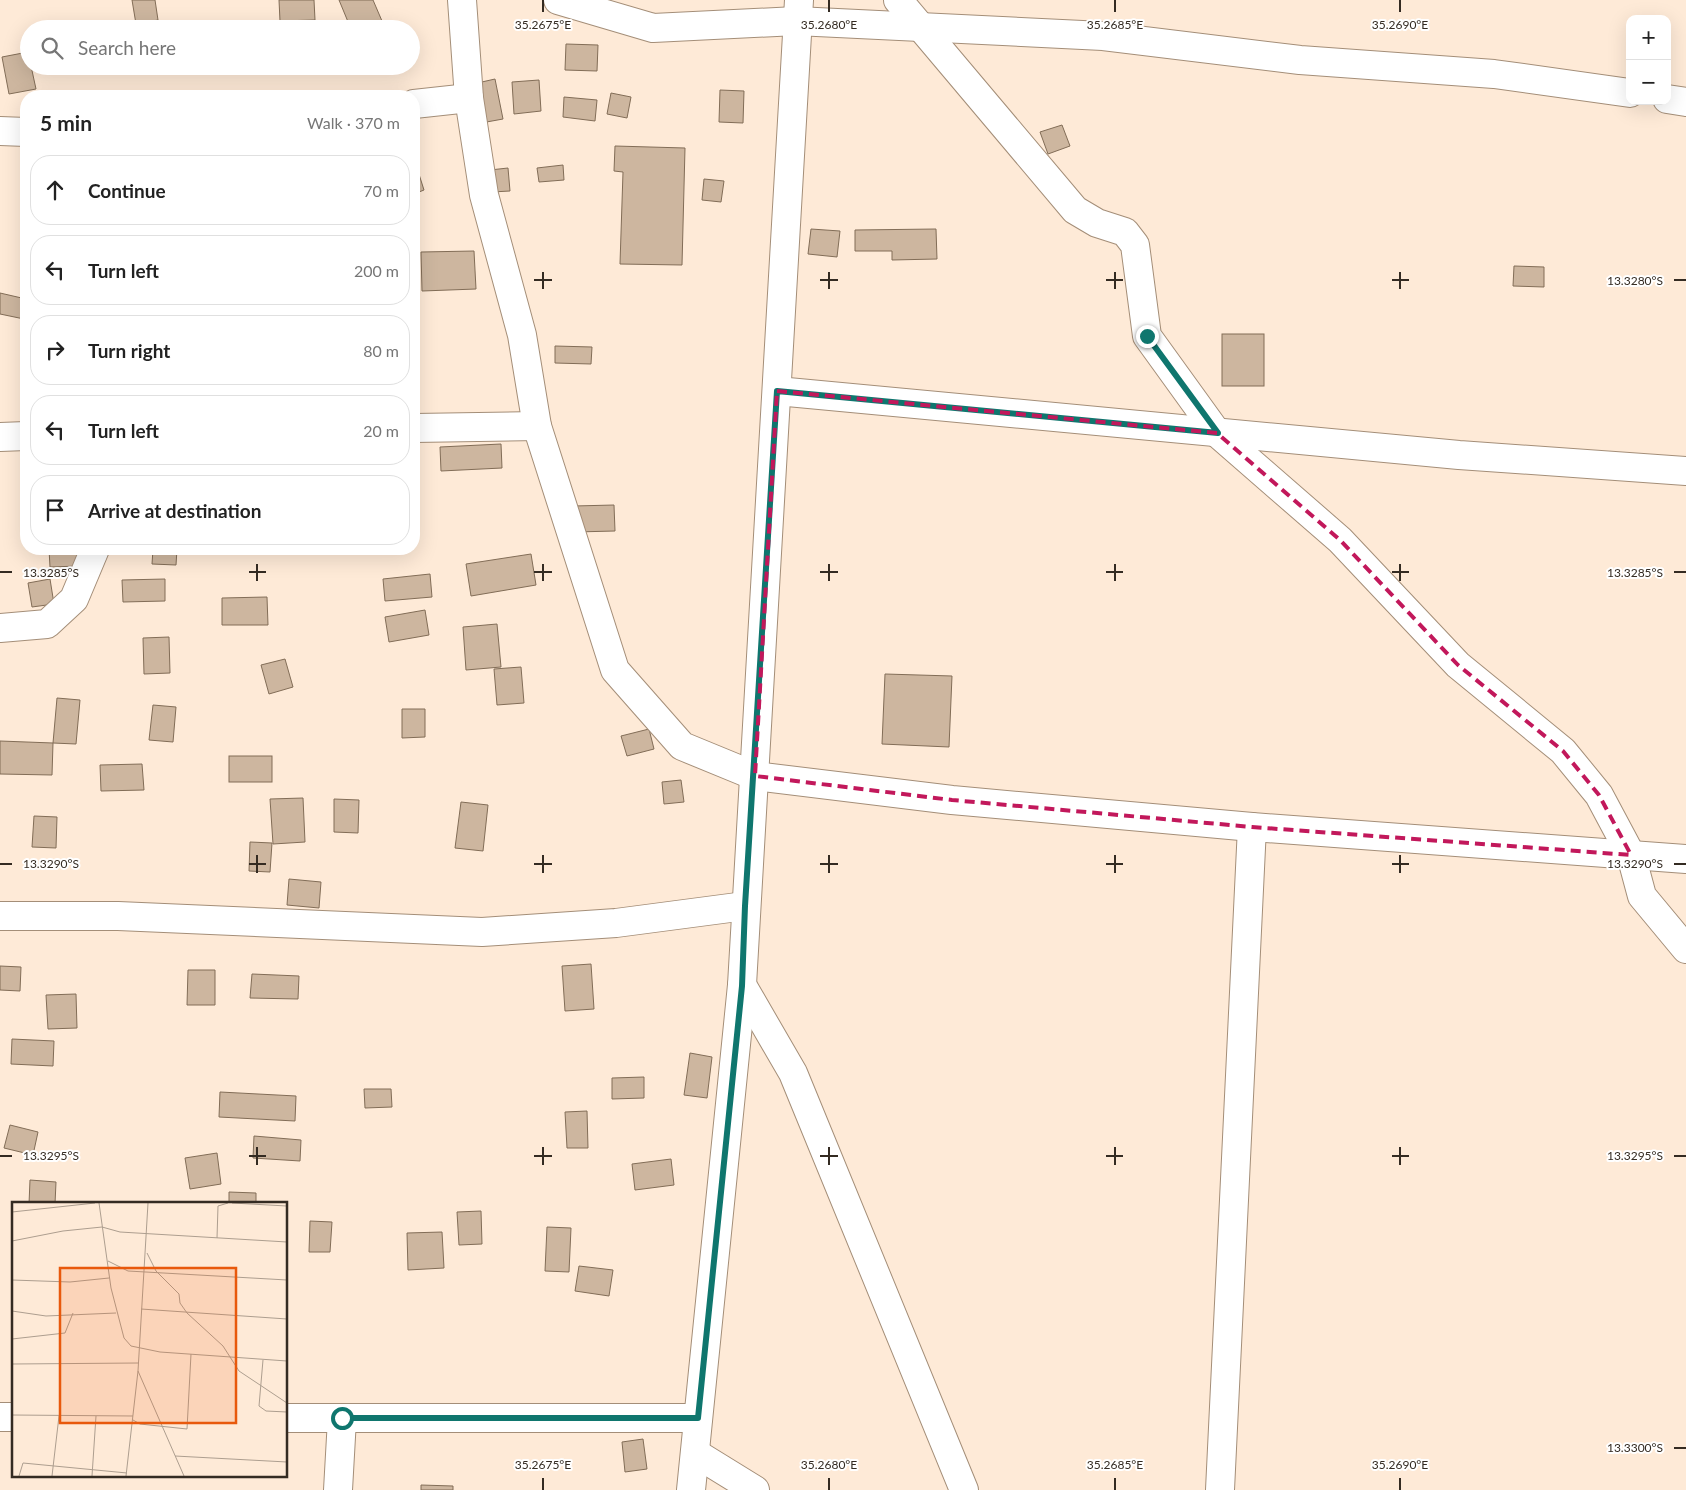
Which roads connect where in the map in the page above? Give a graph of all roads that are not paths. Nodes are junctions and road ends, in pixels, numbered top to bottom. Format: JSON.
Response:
{"nodes":[{"id":1,"x":462,"y":0,"type":"edge"},
{"id":2,"x":558,"y":0,"type":"edge"},
{"id":3,"x":898,"y":0,"type":"edge"},
{"id":4,"x":797,"y":11,"type":"edge"},
{"id":5,"x":919,"y":27,"type":"junction"},
{"id":6,"x":1626,"y":92,"type":"edge"},
{"id":7,"x":469,"y":98,"type":"junction"},
{"id":8,"x":1671,"y":100,"type":"edge"},
{"id":9,"x":1686,"y":102,"type":"edge"},
{"id":10,"x":420,"y":103,"type":"edge"},
{"id":11,"x":0,"y":131,"type":"edge"},
{"id":12,"x":20,"y":132,"type":"edge"},
{"id":13,"x":777,"y":391,"type":"junction"},
{"id":14,"x":537,"y":426,"type":"junction"},
{"id":15,"x":420,"y":428,"type":"edge"},
{"id":16,"x":1218,"y":433,"type":"junction"},
{"id":17,"x":20,"y":436,"type":"edge"},
{"id":18,"x":0,"y":437,"type":"edge"},
{"id":19,"x":1686,"y":472,"type":"edge"},
{"id":20,"x":92,"y":555,"type":"edge"},
{"id":21,"x":0,"y":628,"type":"edge"},
{"id":22,"x":754,"y":776,"type":"junction"},
{"id":23,"x":1252,"y":827,"type":"junction"},
{"id":24,"x":1631,"y":855,"type":"junction"},
{"id":25,"x":1686,"y":858,"type":"edge"},
{"id":26,"x":745,"y":906,"type":"junction"},
{"id":27,"x":0,"y":916,"type":"edge"},
{"id":28,"x":1686,"y":949,"type":"edge"},
{"id":29,"x":742,"y":986,"type":"junction"},
{"id":30,"x":288,"y":1418,"type":"edge"},
{"id":31,"x":342,"y":1418,"type":"junction"},
{"id":32,"x":698,"y":1418,"type":"junction"},
{"id":33,"x":695,"y":1453,"type":"junction"},
{"id":34,"x":338,"y":1490,"type":"edge"},
{"id":35,"x":691,"y":1490,"type":"edge"},
{"id":36,"x":754,"y":1490,"type":"edge"},
{"id":37,"x":964,"y":1490,"type":"edge"},
{"id":38,"x":1220,"y":1490,"type":"edge"}],
"edges":[{"from":1,"to":7,"type":"street"},
{"from":2,"to":4,"type":"street"},
{"from":3,"to":5,"type":"street"},
{"from":4,"to":5,"type":"street"},
{"from":4,"to":13,"type":"street"},
{"from":5,"to":6,"type":"street"},
{"from":5,"to":16,"type":"street"},
{"from":7,"to":10,"type":"street"},
{"from":7,"to":14,"type":"street"},
{"from":8,"to":9,"type":"street"},
{"from":11,"to":12,"type":"street"},
{"from":13,"to":16,"type":"street"},
{"from":13,"to":22,"type":"street"},
{"from":14,"to":15,"type":"street"},
{"from":14,"to":22,"type":"street"},
{"from":16,"to":19,"type":"street"},
{"from":16,"to":24,"type":"street"},
{"from":17,"to":18,"type":"street"},
{"from":20,"to":21,"type":"street"},
{"from":22,"to":23,"type":"street"},
{"from":22,"to":26,"type":"street"},
{"from":23,"to":24,"type":"street"},
{"from":23,"to":38,"type":"street"},
{"from":24,"to":25,"type":"street"},
{"from":24,"to":28,"type":"street"},
{"from":26,"to":27,"type":"street"},
{"from":26,"to":29,"type":"street"},
{"from":29,"to":32,"type":"street"},
{"from":29,"to":37,"type":"street"},
{"from":30,"to":31,"type":"street"},
{"from":31,"to":32,"type":"street"},
{"from":31,"to":34,"type":"street"},
{"from":32,"to":33,"type":"street"},
{"from":33,"to":35,"type":"street"},
{"from":33,"to":36,"type":"street"}]}
